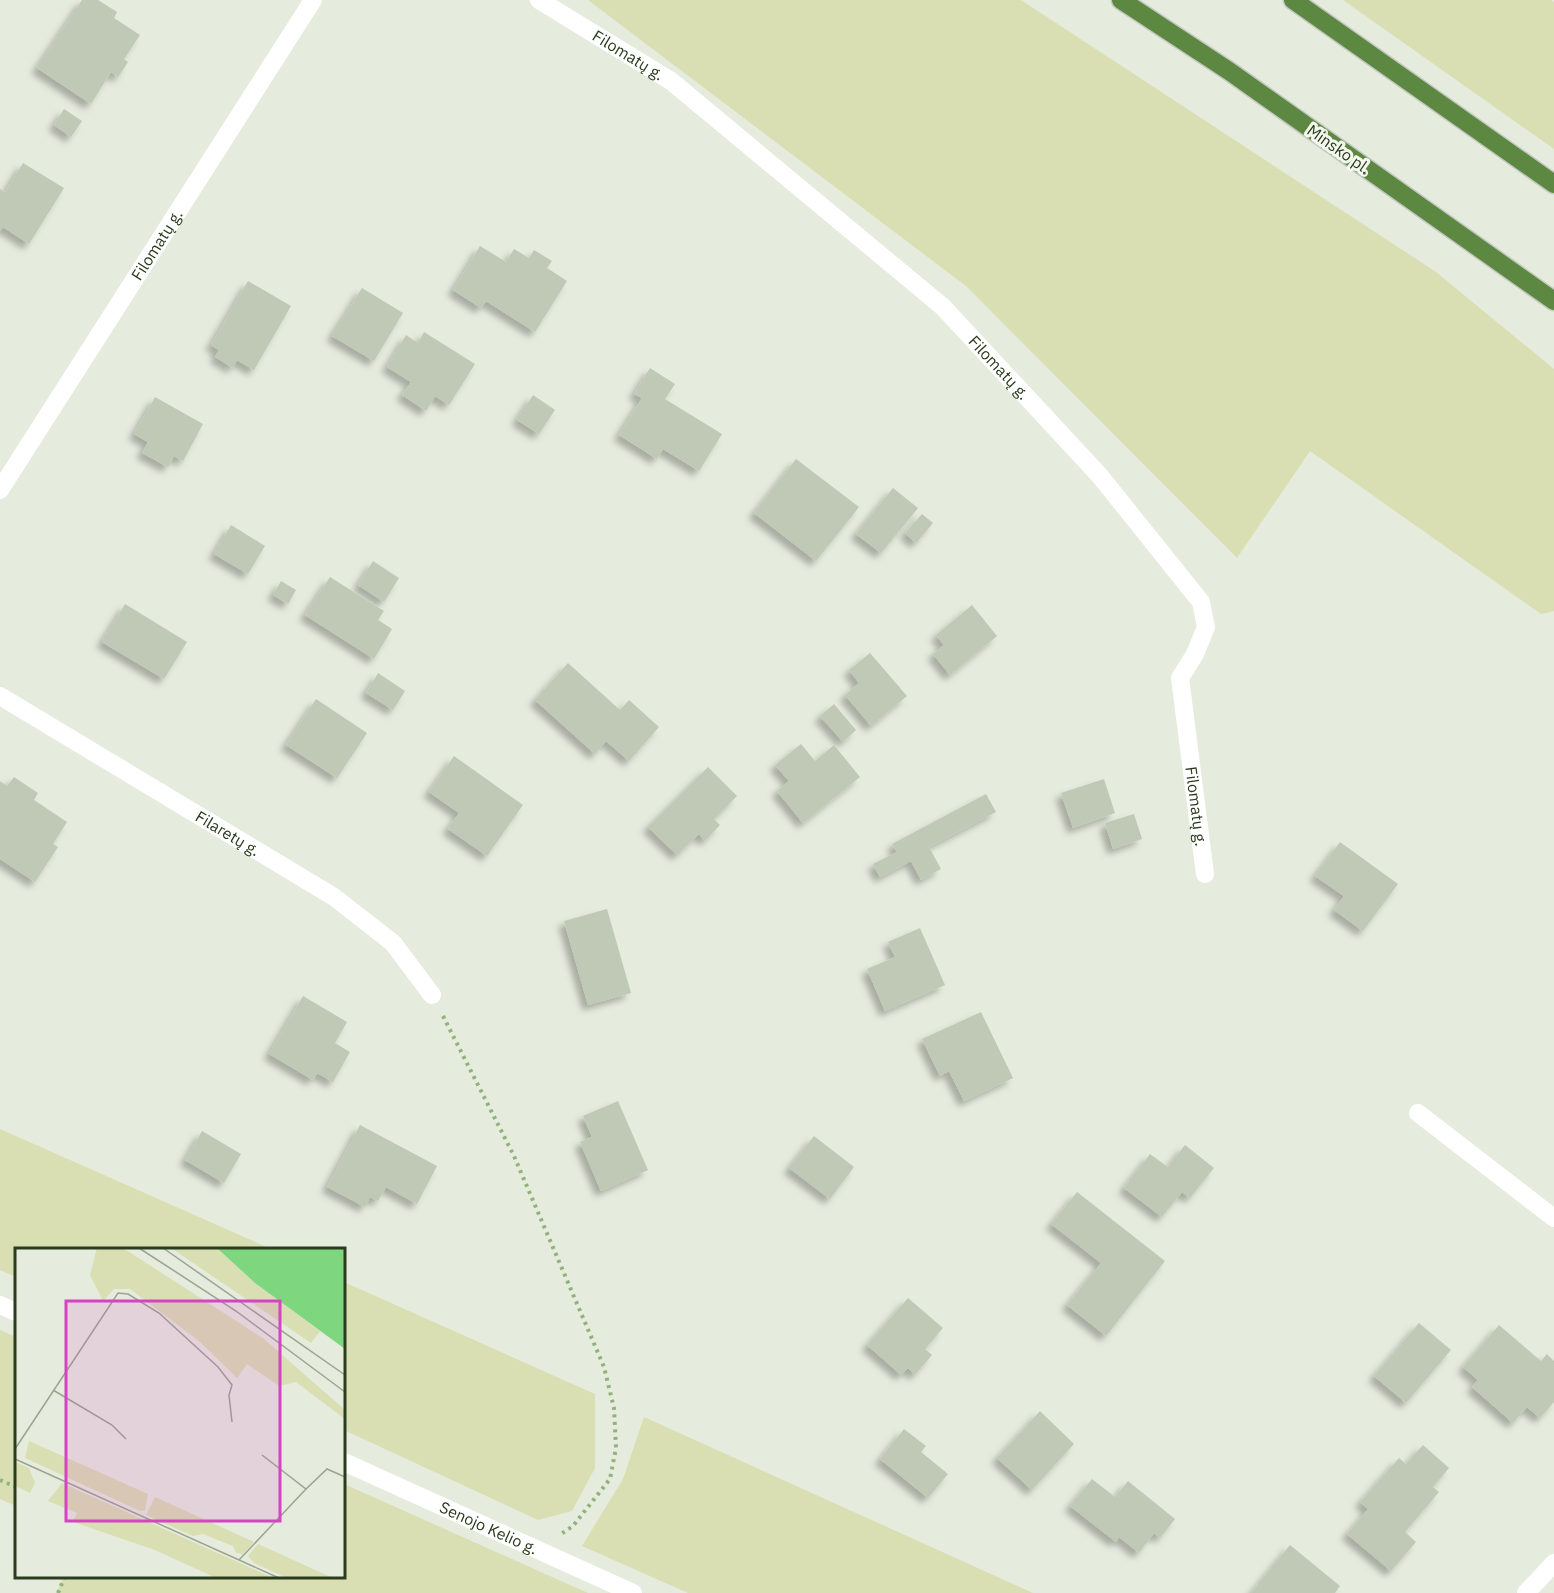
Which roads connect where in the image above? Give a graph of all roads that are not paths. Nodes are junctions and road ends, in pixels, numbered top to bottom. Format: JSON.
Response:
{"nodes":[{"id":1,"x":313,"y":0,"type":"edge"},
{"id":2,"x":539,"y":0,"type":"edge"},
{"id":3,"x":1121,"y":0,"type":"edge"},
{"id":4,"x":1293,"y":0,"type":"edge"},
{"id":5,"x":1554,"y":184,"type":"edge"},
{"id":6,"x":1554,"y":301,"type":"edge"},
{"id":7,"x":0,"y":490,"type":"edge"},
{"id":8,"x":0,"y":696,"type":"edge"},
{"id":9,"x":1205,"y":873,"type":"dead end"},
{"id":10,"x":432,"y":995,"type":"road end"},
{"id":11,"x":1418,"y":1113,"type":"dead end"},
{"id":12,"x":1554,"y":1218,"type":"edge"},
{"id":13,"x":0,"y":1305,"type":"edge"},
{"id":14,"x":15,"y":1312,"type":"edge"},
{"id":15,"x":345,"y":1462,"type":"edge"},
{"id":16,"x":1554,"y":1563,"type":"edge"},
{"id":17,"x":633,"y":1593,"type":"edge"},
{"id":18,"x":1526,"y":1593,"type":"edge"}],
"edges":[{"from":1,"to":7,"type":"street","name":"Filomatų g."},
{"from":2,"to":9,"type":"street","name":"Filomatų g."},
{"from":3,"to":6,"type":"highway","name":"Minsko pl."},
{"from":4,"to":5,"type":"highway"},
{"from":8,"to":10,"type":"street","name":"Filaretų g."},
{"from":11,"to":12,"type":"street"},
{"from":13,"to":14,"type":"street"},
{"from":15,"to":17,"type":"street","name":"Senojo Kelio g."},
{"from":16,"to":18,"type":"street"}]}
